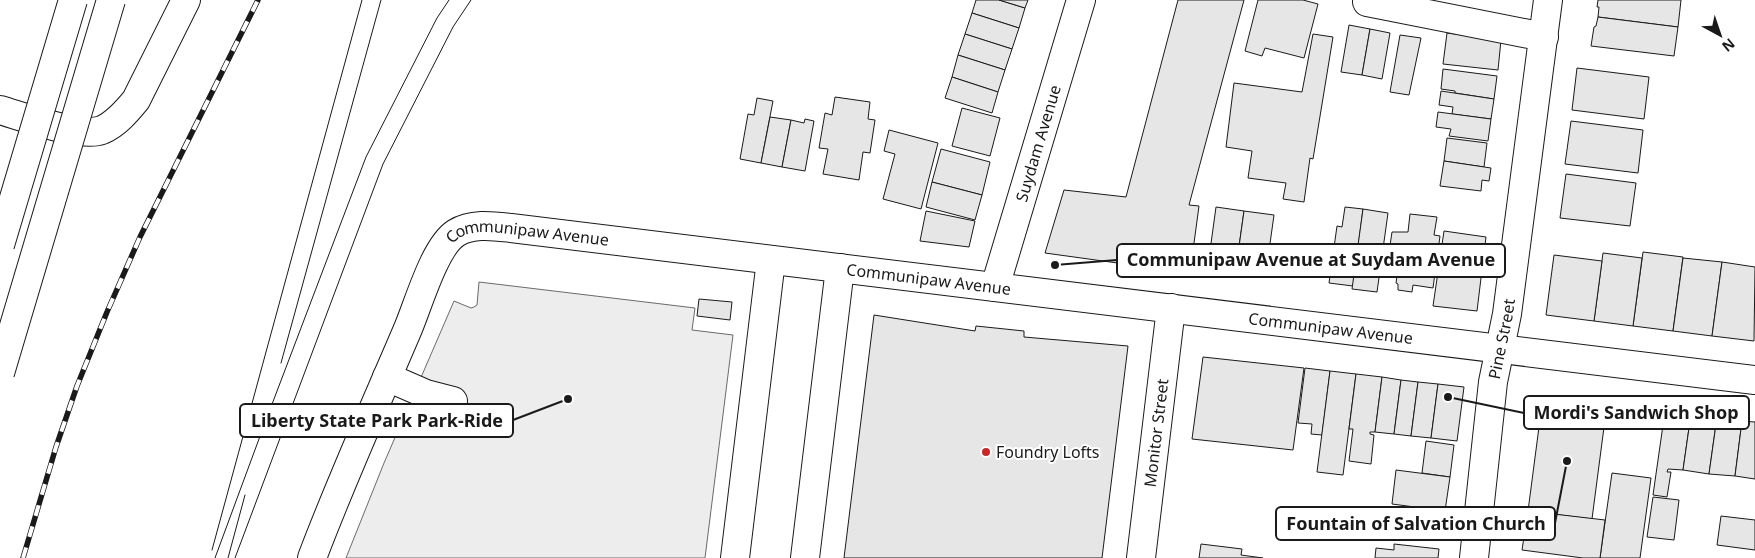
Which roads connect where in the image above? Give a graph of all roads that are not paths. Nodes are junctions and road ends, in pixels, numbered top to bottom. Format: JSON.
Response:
{"nodes":[{"id":1,"x":73,"y":0,"type":"edge"},
{"id":2,"x":111,"y":0,"type":"edge"},
{"id":3,"x":186,"y":0,"type":"edge"},
{"id":4,"x":1081,"y":0,"type":"edge"},
{"id":5,"x":1548,"y":0,"type":"edge"},
{"id":6,"x":1367,"y":2,"type":"dead end"},
{"id":7,"x":1544,"y":37,"type":"junction"},
{"id":8,"x":0,"y":110,"type":"edge"},
{"id":9,"x":0,"y":244,"type":"edge"},
{"id":10,"x":771,"y":260,"type":"junction"},
{"id":11,"x":840,"y":268,"type":"junction"},
{"id":12,"x":995,"y":287,"type":"junction"},
{"id":13,"x":1171,"y":308,"type":"junction"},
{"id":14,"x":1501,"y":349,"type":"junction"},
{"id":15,"x":0,"y":373,"type":"edge"},
{"id":16,"x":387,"y":377,"type":"junction"},
{"id":17,"x":1755,"y":380,"type":"edge"},
{"id":18,"x":453,"y":401,"type":"dead end"},
{"id":19,"x":312,"y":558,"type":"edge"},
{"id":20,"x":735,"y":558,"type":"edge"},
{"id":21,"x":806,"y":558,"type":"edge"},
{"id":22,"x":1141,"y":558,"type":"edge"},
{"id":23,"x":1474,"y":558,"type":"edge"}],
"edges":[{"from":1,"to":9,"type":"main road","bridge":true},
{"from":2,"to":15,"type":"main road","bridge":true},
{"from":3,"to":8,"type":"main road"},
{"from":4,"to":12,"type":"main road","name":"Suydam Avenue"},
{"from":5,"to":7,"type":"main road","name":"Pine Street"},
{"from":6,"to":7,"type":"main road"},
{"from":7,"to":14,"type":"main road","name":"Pine Street"},
{"from":10,"to":11,"type":"main road","name":"Communipaw Avenue"},
{"from":10,"to":16,"type":"main road","name":"Communipaw Avenue"},
{"from":10,"to":20,"type":"main road"},
{"from":11,"to":12,"type":"main road","name":"Communipaw Avenue"},
{"from":11,"to":21,"type":"main road"},
{"from":12,"to":13,"type":"main road","name":"Communipaw Avenue"},
{"from":13,"to":14,"type":"main road","name":"Communipaw Avenue"},
{"from":13,"to":22,"type":"main road","name":"Monitor Street"},
{"from":14,"to":17,"type":"main road","name":"Communipaw Avenue"},
{"from":14,"to":23,"type":"main road","name":"Pine Street"},
{"from":16,"to":18,"type":"main road"},
{"from":16,"to":19,"type":"main road","name":"Communipaw Avenue"}]}
